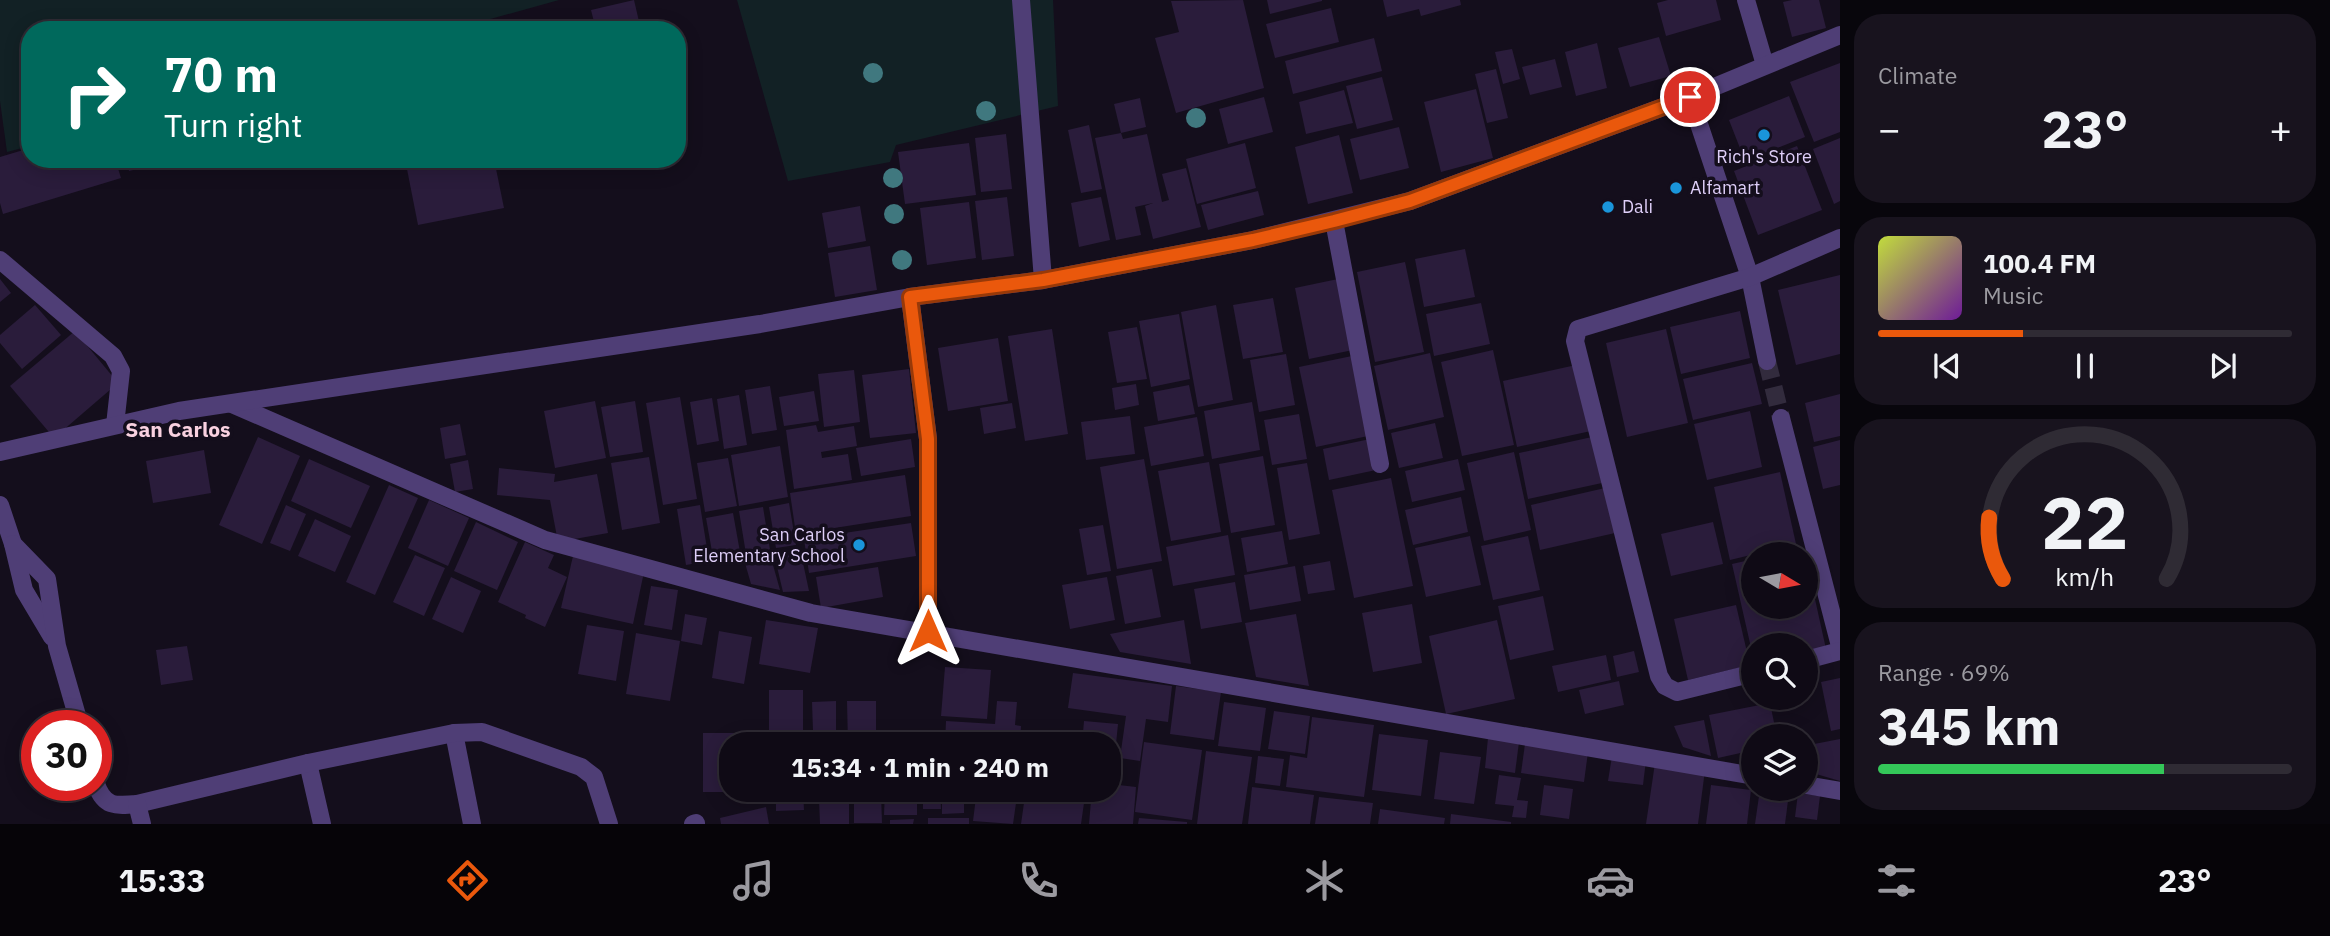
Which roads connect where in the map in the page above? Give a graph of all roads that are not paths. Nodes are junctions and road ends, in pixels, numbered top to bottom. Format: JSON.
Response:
{"nodes":[{"id":1,"x":1021,"y":0,"type":"edge"},
{"id":2,"x":1746,"y":0,"type":"edge"},
{"id":3,"x":1840,"y":34,"type":"edge"},
{"id":4,"x":1765,"y":65,"type":"junction"},
{"id":5,"x":1690,"y":97,"type":"junction"},
{"id":6,"x":1334,"y":221,"type":"junction"},
{"id":7,"x":1840,"y":238,"type":"edge"},
{"id":8,"x":0,"y":260,"type":"edge"},
{"id":9,"x":1751,"y":277,"type":"junction"},
{"id":10,"x":1043,"y":280,"type":"junction"},
{"id":11,"x":910,"y":297,"type":"junction"},
{"id":12,"x":1766,"y":361,"type":"tunnel mouth"},
{"id":13,"x":232,"y":404,"type":"junction"},
{"id":14,"x":1781,"y":418,"type":"tunnel mouth"},
{"id":15,"x":115,"y":425,"type":"junction"},
{"id":16,"x":0,"y":452,"type":"edge"},
{"id":17,"x":1380,"y":464,"type":"dead end"},
{"id":18,"x":0,"y":505,"type":"edge"},
{"id":19,"x":13,"y":544,"type":"junction"},
{"id":20,"x":928,"y":631,"type":"junction"},
{"id":21,"x":57,"y":646,"type":"junction"},
{"id":22,"x":1840,"y":649,"type":"edge"},
{"id":23,"x":1818,"y":656,"type":"edge"},
{"id":24,"x":1741,"y":676,"type":"edge"},
{"id":25,"x":75,"y":710,"type":"edge"},
{"id":26,"x":454,"y":733,"type":"junction"},
{"id":27,"x":308,"y":763,"type":"junction"},
{"id":28,"x":1741,"y":774,"type":"edge"},
{"id":29,"x":1818,"y":787,"type":"edge"},
{"id":30,"x":1840,"y":791,"type":"edge"},
{"id":31,"x":106,"y":801,"type":"edge"},
{"id":32,"x":137,"y":804,"type":"junction"},
{"id":33,"x":142,"y":824,"type":"edge"},
{"id":34,"x":322,"y":824,"type":"edge"},
{"id":35,"x":472,"y":824,"type":"edge"},
{"id":36,"x":609,"y":824,"type":"edge"}],
"edges":[{"from":1,"to":10,"type":"street"},
{"from":2,"to":4,"type":"street"},
{"from":3,"to":4,"type":"street"},
{"from":4,"to":5,"type":"street"},
{"from":5,"to":6,"type":"street"},
{"from":5,"to":9,"type":"street"},
{"from":6,"to":10,"type":"street"},
{"from":6,"to":17,"type":"street"},
{"from":7,"to":9,"type":"street"},
{"from":8,"to":15,"type":"street"},
{"from":9,"to":12,"type":"street"},
{"from":9,"to":24,"type":"street"},
{"from":10,"to":11,"type":"street"},
{"from":11,"to":13,"type":"street"},
{"from":11,"to":20,"type":"street"},
{"from":13,"to":15,"type":"street"},
{"from":13,"to":20,"type":"street"},
{"from":14,"to":22,"type":"street"},
{"from":15,"to":16,"type":"street"},
{"from":18,"to":19,"type":"street"},
{"from":19,"to":21,"type":"street"},
{"from":19,"to":21,"type":"street"},
{"from":20,"to":28,"type":"street"},
{"from":21,"to":25,"type":"street"},
{"from":22,"to":23,"type":"street"},
{"from":26,"to":27,"type":"street"},
{"from":26,"to":35,"type":"street"},
{"from":26,"to":36,"type":"street"},
{"from":27,"to":32,"type":"street"},
{"from":27,"to":34,"type":"street"},
{"from":29,"to":30,"type":"street"},
{"from":31,"to":32,"type":"street"},
{"from":32,"to":33,"type":"street"}]}
